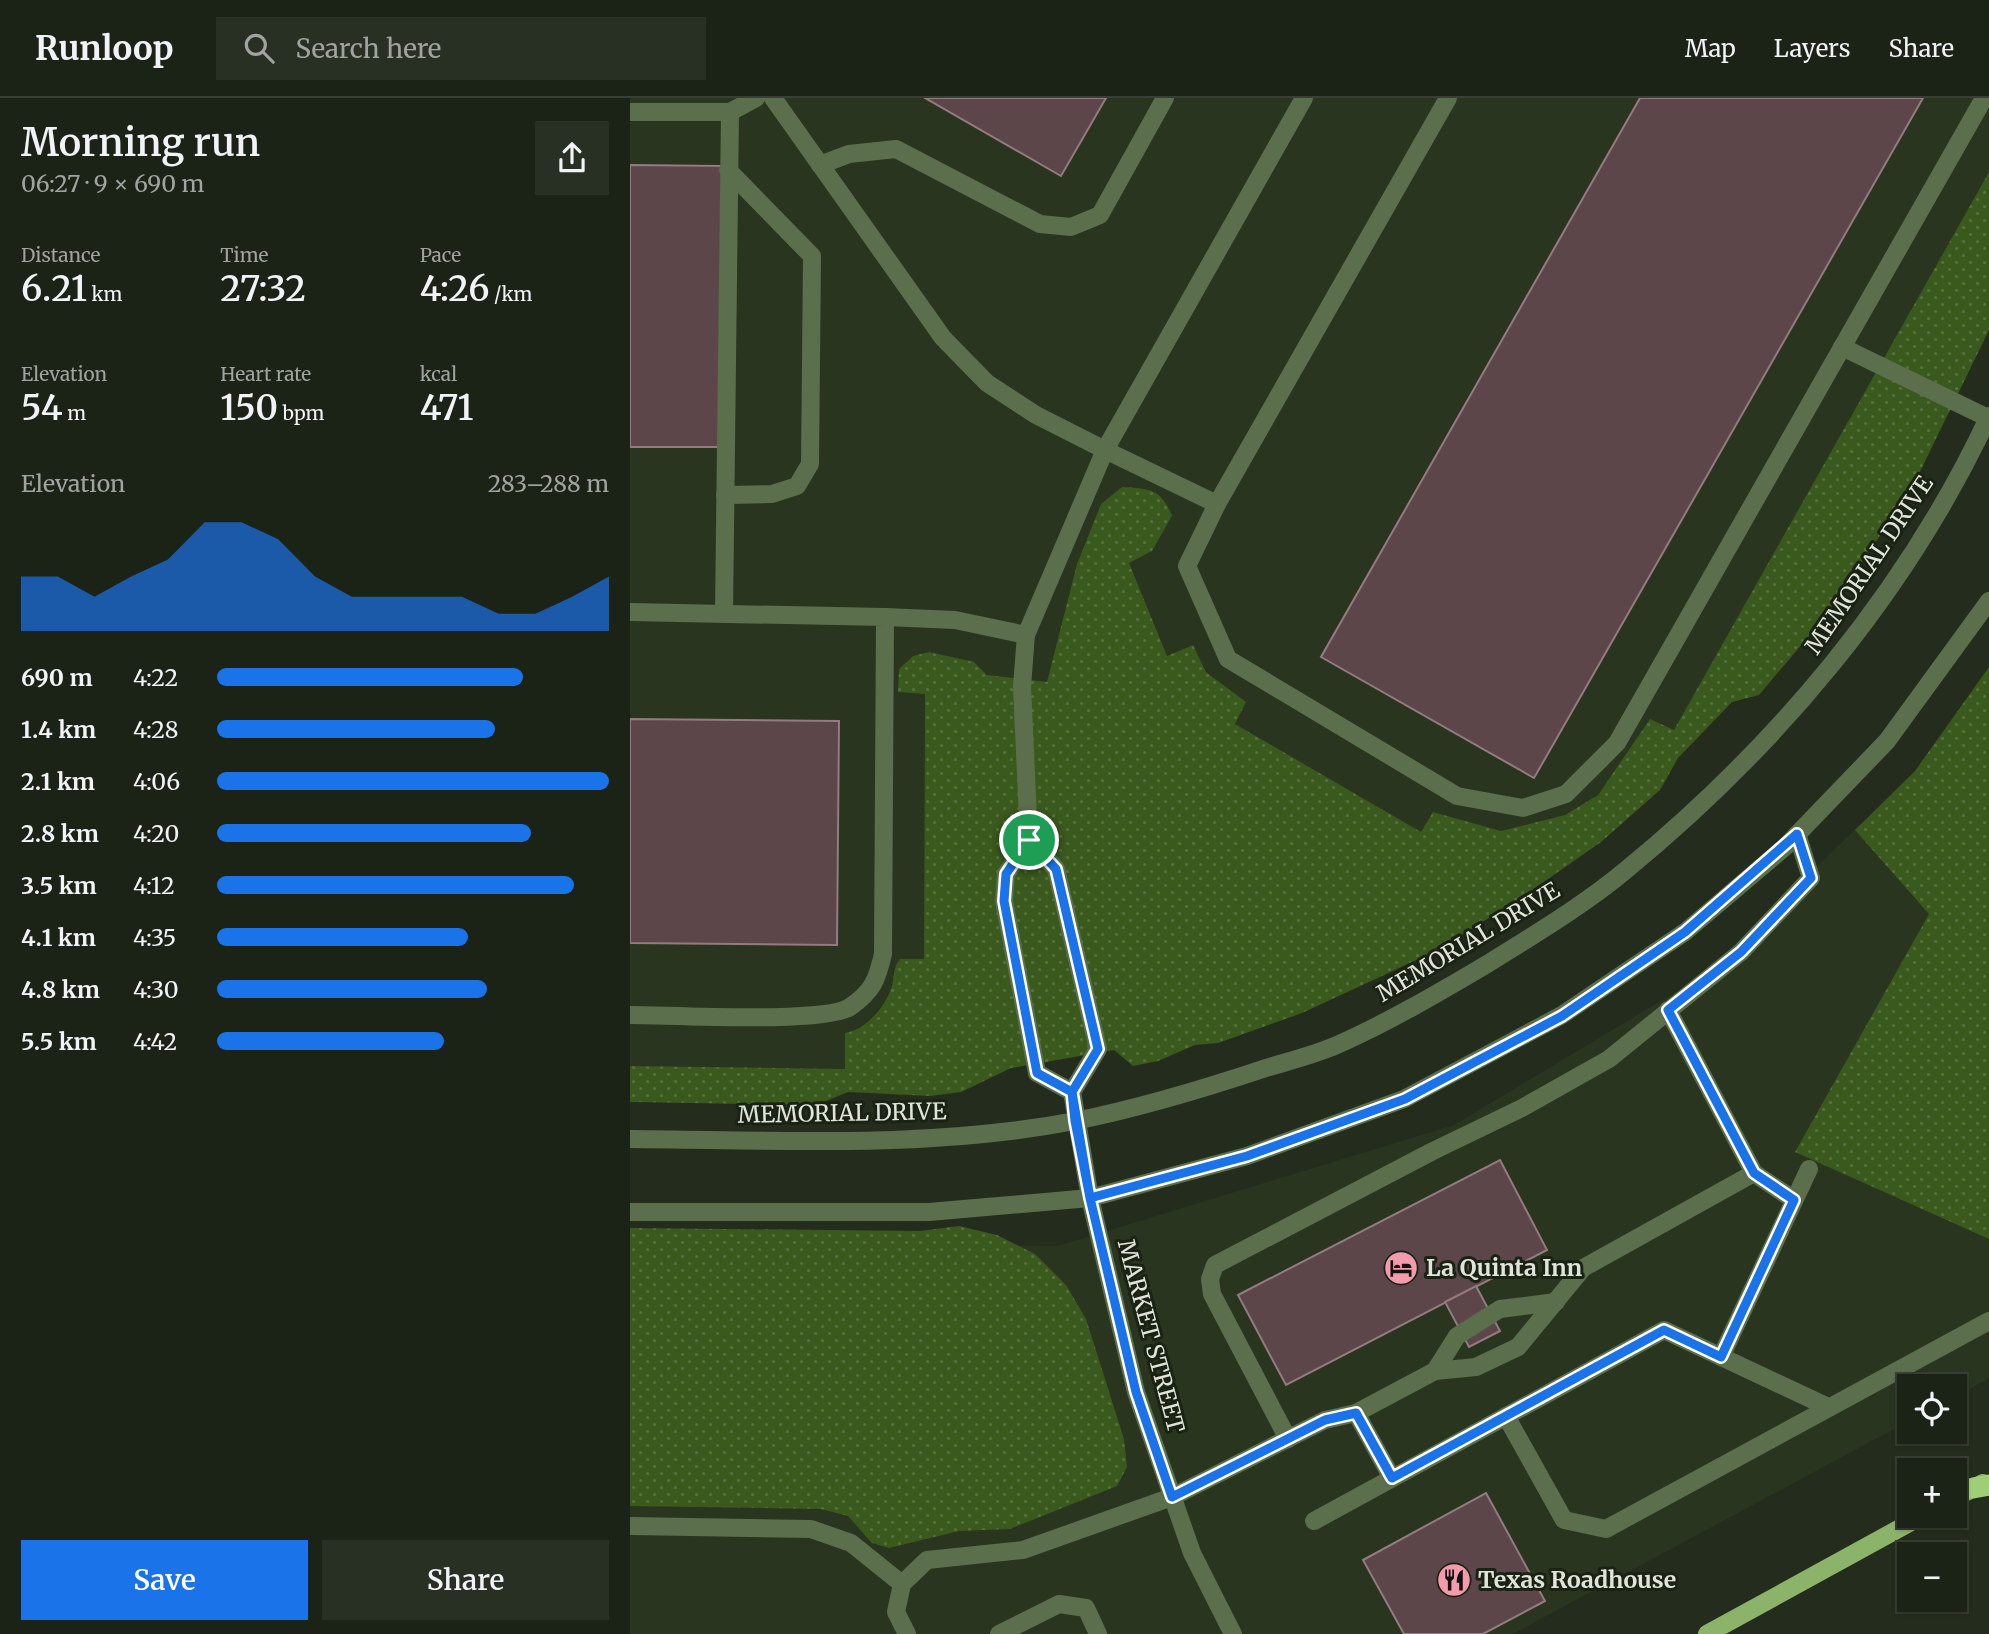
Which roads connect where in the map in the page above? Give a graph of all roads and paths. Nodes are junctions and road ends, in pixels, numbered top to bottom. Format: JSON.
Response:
{"nodes":[{"id":1,"x":756,"y":98,"type":"edge"},
{"id":2,"x":773,"y":98,"type":"edge"},
{"id":3,"x":1165,"y":98,"type":"edge"},
{"id":4,"x":1304,"y":98,"type":"edge"},
{"id":5,"x":1448,"y":98,"type":"edge"},
{"id":6,"x":1984,"y":98,"type":"edge"},
{"id":7,"x":630,"y":112,"type":"edge"},
{"id":8,"x":730,"y":112,"type":"junction"},
{"id":9,"x":821,"y":165,"type":"junction"},
{"id":10,"x":728,"y":170,"type":"junction"},
{"id":11,"x":1842,"y":347,"type":"junction"},
{"id":12,"x":1989,"y":417,"type":"edge"},
{"id":13,"x":1105,"y":450,"type":"junction"},
{"id":14,"x":725,"y":495,"type":"junction"},
{"id":15,"x":1217,"y":504,"type":"junction"},
{"id":16,"x":1989,"y":601,"type":"edge"},
{"id":17,"x":630,"y":612,"type":"edge"},
{"id":18,"x":724,"y":613,"type":"junction"},
{"id":19,"x":885,"y":617,"type":"junction"},
{"id":20,"x":1026,"y":635,"type":"junction"},
{"id":21,"x":1797,"y":834,"type":"junction"},
{"id":22,"x":1029,"y":840,"type":"junction"},
{"id":23,"x":1668,"y":1010,"type":"junction"},
{"id":24,"x":630,"y":1015,"type":"edge"},
{"id":25,"x":1072,"y":1092,"type":"junction"},
{"id":26,"x":1075,"y":1121,"type":"junction"},
{"id":27,"x":630,"y":1139,"type":"edge"},
{"id":28,"x":1808,"y":1169,"type":"dead end"},
{"id":29,"x":1754,"y":1173,"type":"junction"},
{"id":30,"x":1090,"y":1198,"type":"junction"},
{"id":31,"x":1794,"y":1200,"type":"junction"},
{"id":32,"x":630,"y":1212,"type":"edge"},
{"id":33,"x":1556,"y":1302,"type":"junction"},
{"id":34,"x":1989,"y":1321,"type":"edge"},
{"id":35,"x":1721,"y":1357,"type":"junction"},
{"id":36,"x":1435,"y":1371,"type":"junction"},
{"id":37,"x":1828,"y":1408,"type":"junction"},
{"id":38,"x":1356,"y":1413,"type":"junction"},
{"id":39,"x":1506,"y":1416,"type":"junction"},
{"id":40,"x":1288,"y":1439,"type":"junction"},
{"id":41,"x":1392,"y":1478,"type":"junction"},
{"id":42,"x":1172,"y":1497,"type":"junction"},
{"id":43,"x":1314,"y":1521,"type":"dead end"},
{"id":44,"x":630,"y":1526,"type":"edge"},
{"id":45,"x":1900,"y":1528,"type":"edge"},
{"id":46,"x":902,"y":1584,"type":"junction"},
{"id":47,"x":1015,"y":1630,"type":"edge"},
{"id":48,"x":907,"y":1634,"type":"edge"},
{"id":49,"x":999,"y":1634,"type":"edge"},
{"id":50,"x":1098,"y":1634,"type":"edge"},
{"id":51,"x":1233,"y":1634,"type":"edge"},
{"id":52,"x":1707,"y":1634,"type":"edge"}],
"edges":[{"from":1,"to":8,"type":"street"},
{"from":2,"to":9,"type":"street"},
{"from":3,"to":9,"type":"street"},
{"from":4,"to":13,"type":"street"},
{"from":5,"to":15,"type":"street"},
{"from":6,"to":11,"type":"street"},
{"from":7,"to":8,"type":"street"},
{"from":8,"to":10,"type":"street"},
{"from":9,"to":13,"type":"street"},
{"from":10,"to":14,"type":"street"},
{"from":10,"to":14,"type":"street"},
{"from":11,"to":12,"type":"street"},
{"from":11,"to":15,"type":"street"},
{"from":12,"to":26,"type":"street","name":"MEMORIAL DRIVE"},
{"from":13,"to":15,"type":"street"},
{"from":13,"to":20,"type":"street"},
{"from":14,"to":18,"type":"street"},
{"from":16,"to":21,"type":"street"},
{"from":17,"to":18,"type":"street"},
{"from":18,"to":19,"type":"street"},
{"from":19,"to":20,"type":"street"},
{"from":19,"to":24,"type":"street"},
{"from":20,"to":22,"type":"street"},
{"from":21,"to":23,"type":"street"},
{"from":21,"to":30,"type":"street"},
{"from":22,"to":25,"type":"street"},
{"from":22,"to":25,"type":"street"},
{"from":23,"to":29,"type":"street"},
{"from":23,"to":40,"type":"street"},
{"from":25,"to":26,"type":"street","name":"MARKET STREET"},
{"from":26,"to":27,"type":"street","name":"MEMORIAL DRIVE"},
{"from":26,"to":30,"type":"street","name":"MARKET STREET"},
{"from":28,"to":31,"type":"street"},
{"from":29,"to":31,"type":"street"},
{"from":29,"to":33,"type":"street"},
{"from":30,"to":32,"type":"street"},
{"from":30,"to":42,"type":"street","name":"MARKET STREET"},
{"from":31,"to":35,"type":"street"},
{"from":33,"to":36,"type":"street"},
{"from":33,"to":36,"type":"street"},
{"from":34,"to":37,"type":"street"},
{"from":35,"to":37,"type":"street"},
{"from":35,"to":39,"type":"street"},
{"from":36,"to":38,"type":"street"},
{"from":37,"to":39,"type":"street"},
{"from":38,"to":40,"type":"street"},
{"from":38,"to":41,"type":"street"},
{"from":39,"to":41,"type":"street"},
{"from":40,"to":42,"type":"street"},
{"from":41,"to":43,"type":"street"},
{"from":42,"to":46,"type":"street"},
{"from":42,"to":51,"type":"street","name":"MARKET STREET"},
{"from":44,"to":46,"type":"street"},
{"from":45,"to":52,"type":"main road"},
{"from":46,"to":48,"type":"street"},
{"from":47,"to":49,"type":"street"},
{"from":47,"to":50,"type":"street"}]}
